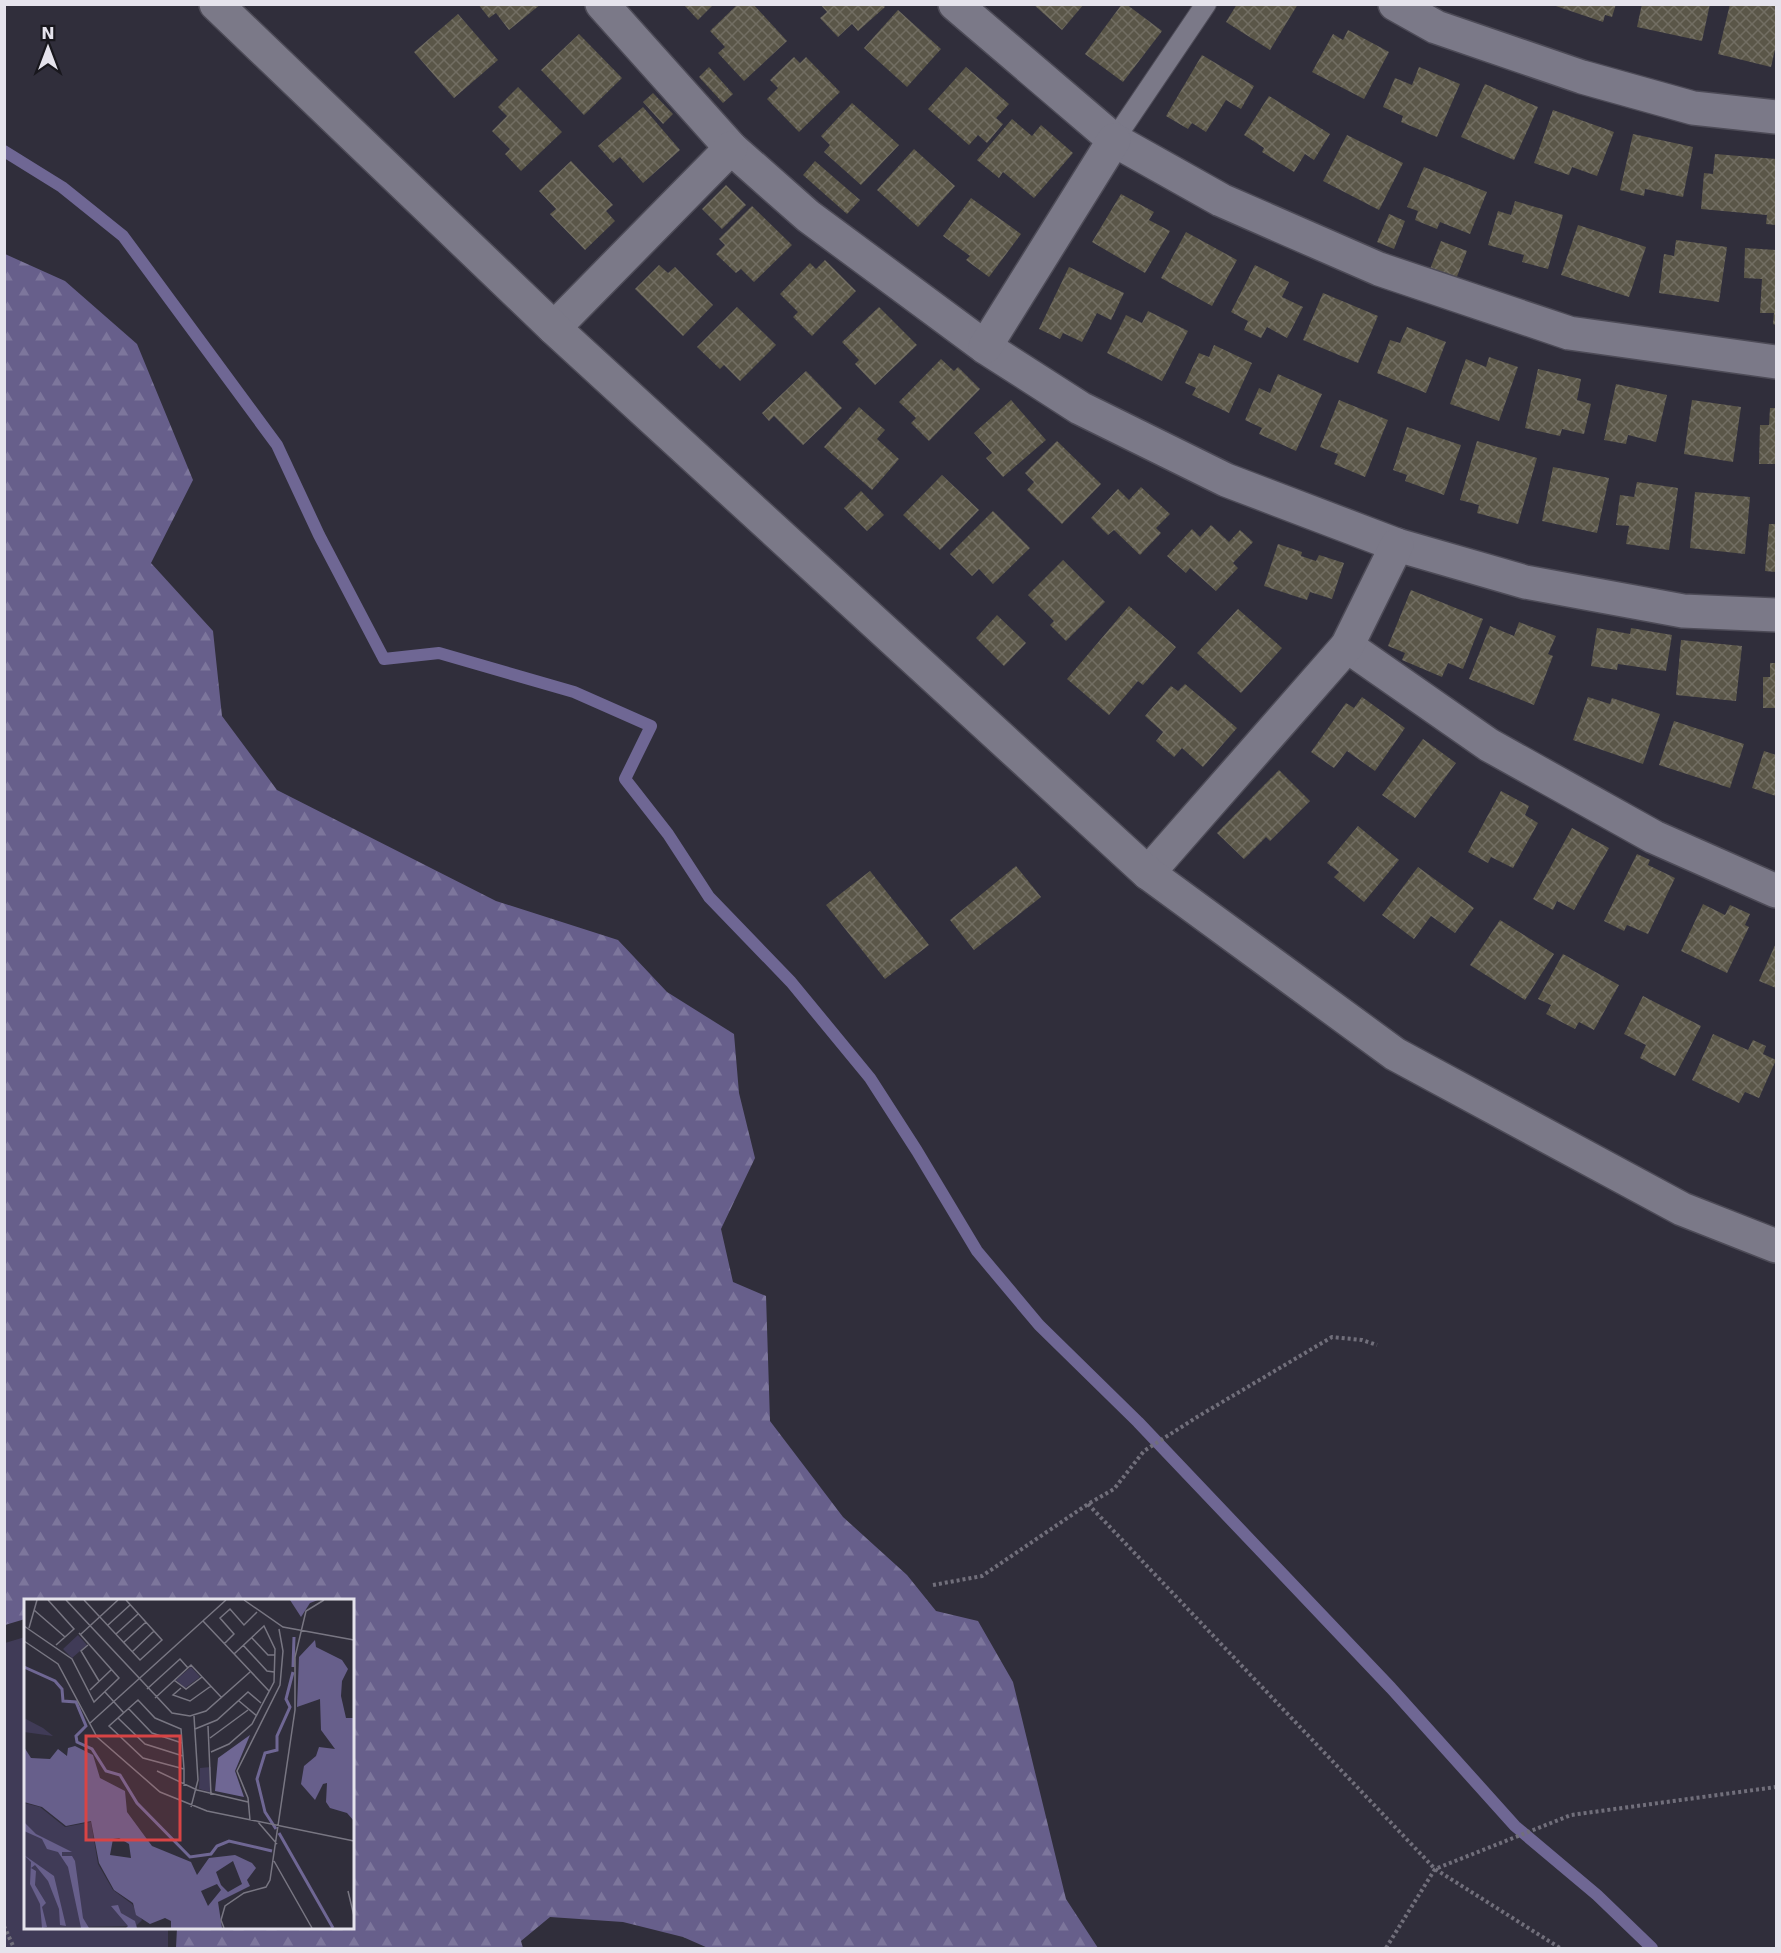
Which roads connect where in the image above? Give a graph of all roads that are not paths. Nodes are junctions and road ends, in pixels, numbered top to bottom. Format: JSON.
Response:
{"nodes":[{"id":1,"x":216,"y":4,"type":"edge"},
{"id":2,"x":602,"y":4,"type":"edge"},
{"id":3,"x":955,"y":4,"type":"edge"},
{"id":4,"x":1206,"y":4,"type":"edge"},
{"id":5,"x":1395,"y":4,"type":"edge"},
{"id":6,"x":1776,"y":117,"type":"edge"},
{"id":7,"x":1114,"y":141,"type":"junction"},
{"id":8,"x":731,"y":148,"type":"junction"},
{"id":9,"x":554,"y":328,"type":"junction"},
{"id":10,"x":985,"y":346,"type":"junction"},
{"id":11,"x":1776,"y":362,"type":"edge"},
{"id":12,"x":1397,"y":545,"type":"junction"},
{"id":13,"x":1776,"y":615,"type":"edge"},
{"id":14,"x":1347,"y":646,"type":"junction"},
{"id":15,"x":1148,"y":873,"type":"junction"},
{"id":16,"x":1776,"y":891,"type":"edge"},
{"id":17,"x":1776,"y":1246,"type":"edge"}],
"edges":[{"from":1,"to":9,"type":"street"},
{"from":2,"to":8,"type":"street"},
{"from":3,"to":7,"type":"street"},
{"from":4,"to":7,"type":"lane"},
{"from":5,"to":6,"type":"street"},
{"from":7,"to":10,"type":"street"},
{"from":7,"to":11,"type":"street"},
{"from":8,"to":9,"type":"street"},
{"from":8,"to":10,"type":"street"},
{"from":9,"to":15,"type":"street"},
{"from":10,"to":12,"type":"street"},
{"from":12,"to":13,"type":"street"},
{"from":12,"to":14,"type":"street"},
{"from":14,"to":15,"type":"street"},
{"from":14,"to":16,"type":"street"},
{"from":15,"to":17,"type":"street"}]}
